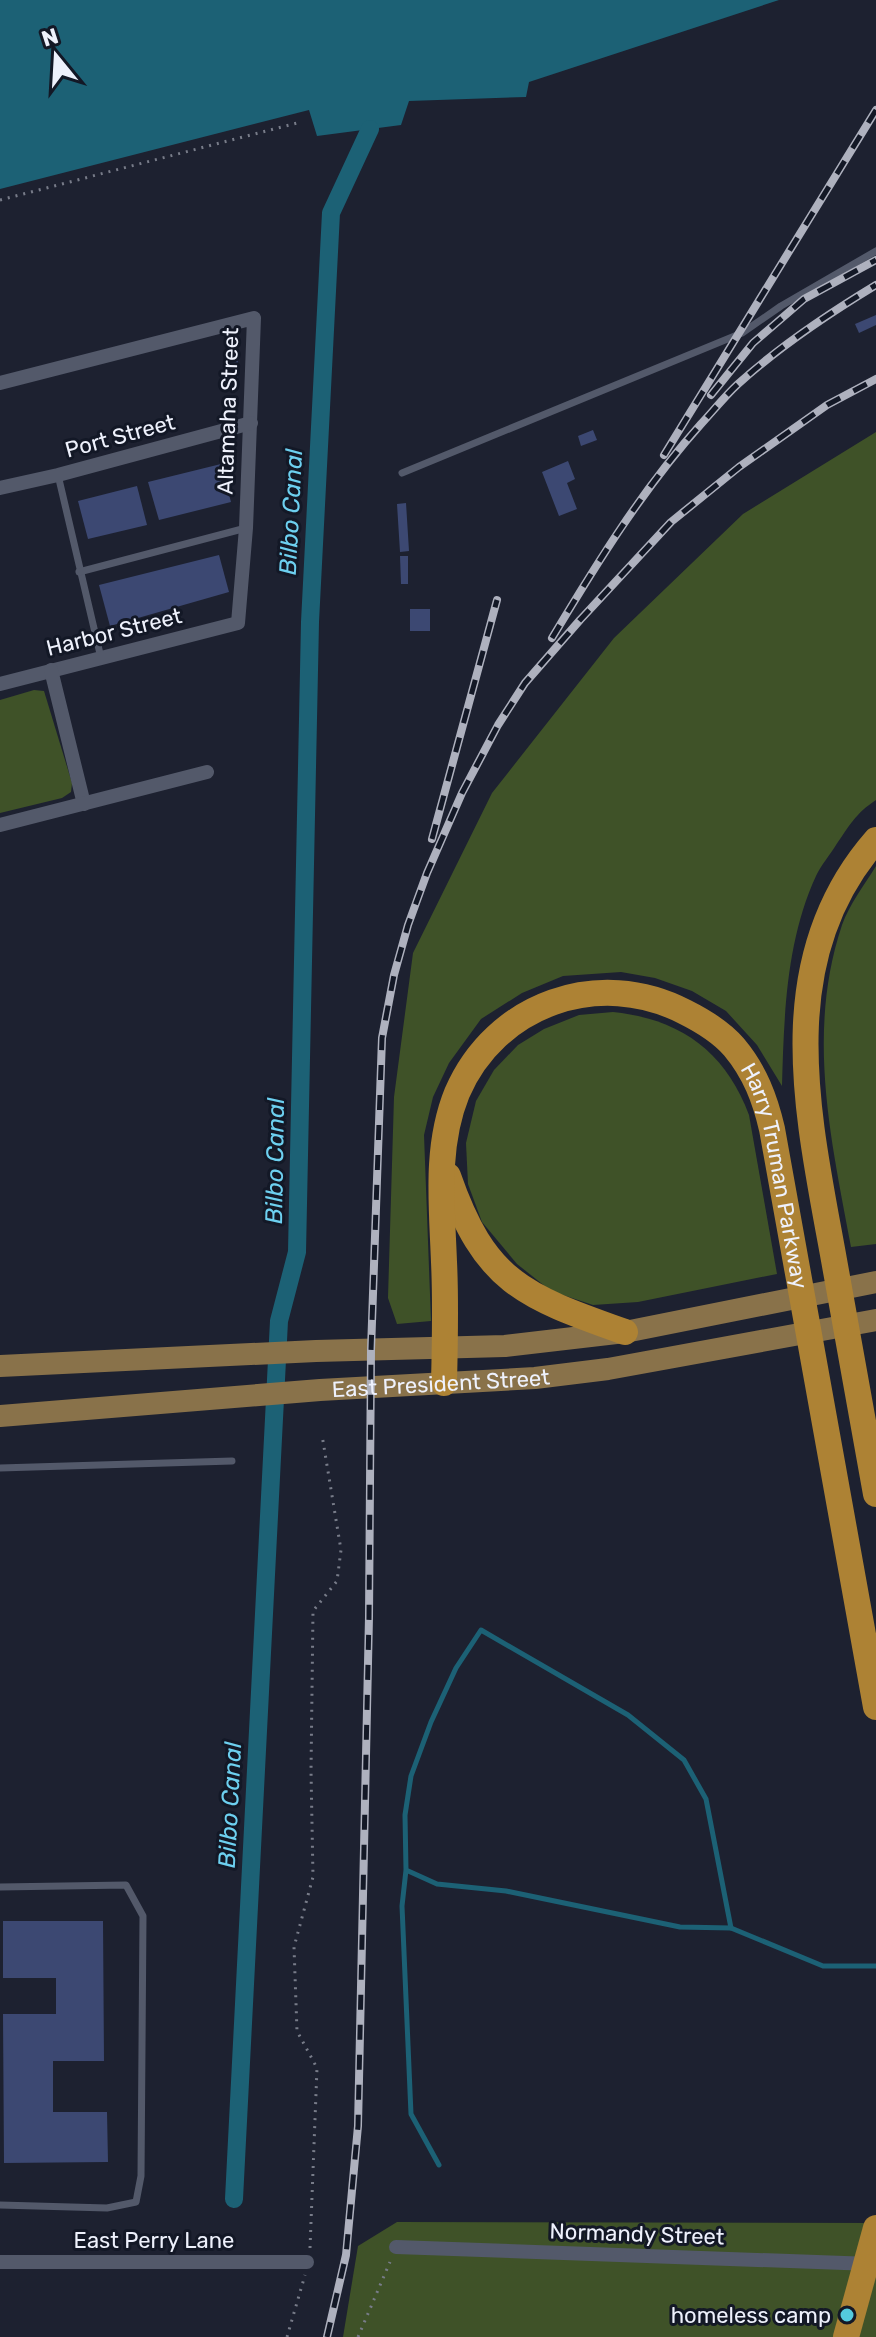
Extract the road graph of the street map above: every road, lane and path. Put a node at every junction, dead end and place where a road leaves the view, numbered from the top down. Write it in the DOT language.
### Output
graph roads {
  1 [pos="301,122"];
  2 [pos="0,200"];
  3 [pos="876,251"];
  4 [pos="0,383"];
  5 [pos="251,423"];
  6 [pos="402,473"];
  7 [pos="58,475"];
  8 [pos="0,488"];
  9 [pos="246,528"];
  10 [pos="79,572"];
  11 [pos="238,623"];
  12 [pos="101,658"];
  13 [pos="51,670"];
  14 [pos="0,682"];
  15 [pos="207,772"];
  16 [pos="84,804"];
  17 [pos="0,825"];
  18 [pos="876,840"];
  19 [pos="442,1161"];
  20 [pos="876,1282"];
  21 [pos="876,1320"];
  22 [pos="625,1332"];
  23 [pos="445,1348"];
  24 [pos="0,1366"];
  25 [pos="444,1383"];
  26 [pos="0,1416"];
  27 [pos="322,1435"];
  28 [pos="232,1461"];
  29 [pos="0,1468"];
  30 [pos="876,1494"];
  31 [pos="876,1707"];
  32 [pos="0,1887"];
  33 [pos="0,2205"];
  34 [pos="876,2228"];
  35 [pos="396,2247"];
  36 [pos="0,2262"];
  37 [pos="307,2262"];
  38 [pos="876,2264"];
  39 [pos="287,2337"];
  40 [pos="358,2337"];
  41 [pos="846,2337"];
  1 -- 2 [label="path"];
  3 -- 6 [label="lane"];
  4 -- 5 [label="street, Altamaha Street"];
  5 -- 7 [label="street, Port Street"];
  5 -- 9 [label="street, Altamaha Street"];
  7 -- 8 [label="street, Port Street"];
  7 -- 10 [label="lane"];
  9 -- 10 [label="lane"];
  9 -- 11 [label="street, Altamaha Street"];
  10 -- 12 [label="lane"];
  11 -- 12 [label="street, Harbor Street"];
  12 -- 13 [label="street, Harbor Street"];
  13 -- 14 [label="street, Harbor Street"];
  13 -- 16 [label="street"];
  15 -- 16 [label="street"];
  16 -- 17 [label="street"];
  18 -- 30 [label="highway, Harry Truman Parkway"];
  19 -- 22 [label="highway"];
  19 -- 23 [label="highway, Harry Truman Parkway"];
  19 -- 31 [label="highway, Harry Truman Parkway"];
  20 -- 22 [label="main road, East President Street"];
  21 -- 25 [label="main road, East President Street"];
  22 -- 23 [label="main road, East President Street"];
  23 -- 24 [label="main road, East President Street"];
  23 -- 25 [label="highway, Harry Truman Parkway"];
  25 -- 26 [label="main road, East President Street"];
  27 -- 37 [label="path"];
  28 -- 29 [label="lane"];
  32 -- 33 [label="lane"];
  34 -- 41 [label="highway"];
  35 -- 38 [label="street, Normandy Street"];
  35 -- 40 [label="path"];
  36 -- 37 [label="street, East Perry Lane"];
  37 -- 39 [label="path"];
}
